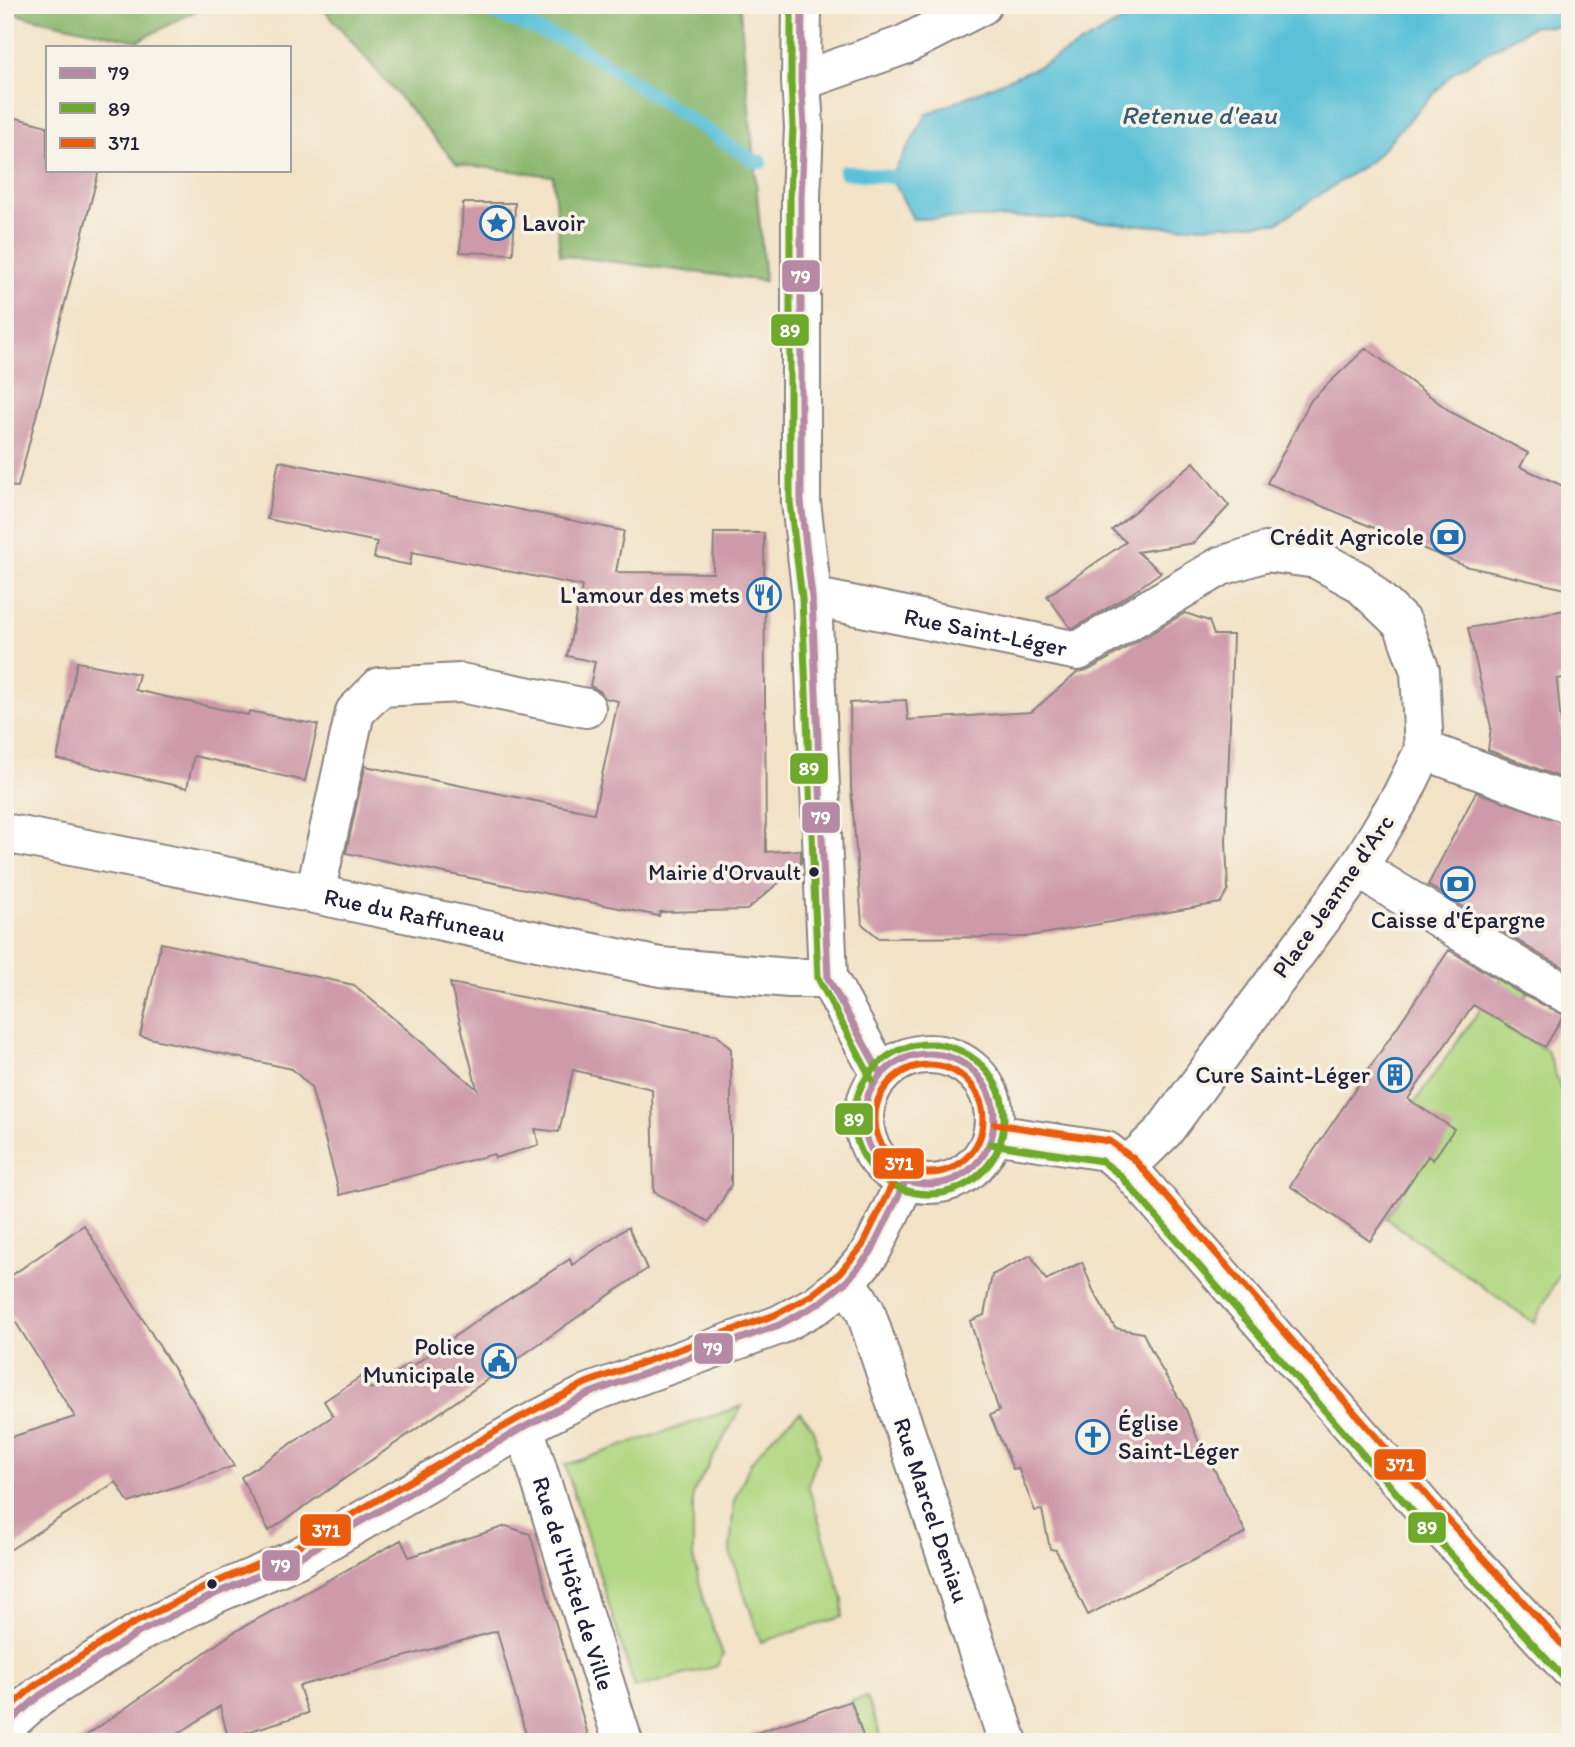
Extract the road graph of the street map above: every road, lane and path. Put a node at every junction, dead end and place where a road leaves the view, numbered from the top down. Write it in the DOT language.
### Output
graph roads {
  1 [pos="802,5"];
  2 [pos="982,5"];
  3 [pos="801,81"];
  4 [pos="1222,566"];
  5 [pos="812,597"];
  6 [pos="586,708"];
  7 [pos="1424,750"];
  8 [pos="1570,804"];
  9 [pos="5,833"];
  10 [pos="1358,867"];
  11 [pos="315,894"];
  12 [pos="828,978"];
  13 [pos="1570,995"];
  14 [pos="881,1075"];
  15 [pos="993,1134"];
  16 [pos="1127,1167"];
  17 [pos="906,1180"];
  18 [pos="847,1281"];
  19 [pos="524,1427"];
  20 [pos="1570,1669"];
  21 [pos="5,1726"];
  22 [pos="623,1742"];
  23 [pos="1008,1742"];
  1 -- 3 [label="street"];
  2 -- 3 [label="street"];
  3 -- 5 [label="street"];
  4 -- 5 [label="street, Rue Saint-Léger"];
  4 -- 7 [label="street, Place Jeanne d'Arc"];
  5 -- 12 [label="street"];
  6 -- 11 [label="street"];
  7 -- 8 [label="street"];
  7 -- 10 [label="street, Place Jeanne d'Arc"];
  9 -- 11 [label="street, Rue du Raffuneau"];
  10 -- 13 [label="street"];
  10 -- 16 [label="street, Place Jeanne d'Arc"];
  11 -- 12 [label="street, Rue du Raffuneau"];
  12 -- 14 [label="street"];
  14 -- 15 [label="street"];
  14 -- 17 [label="street"];
  15 -- 16 [label="street"];
  15 -- 17 [label="street"];
  16 -- 20 [label="street"];
  17 -- 18 [label="street"];
  18 -- 19 [label="street"];
  18 -- 23 [label="street, Rue Marcel Deniau"];
  19 -- 21 [label="street"];
  19 -- 22 [label="street, Rue de l'Hôtel de Ville"];
}
